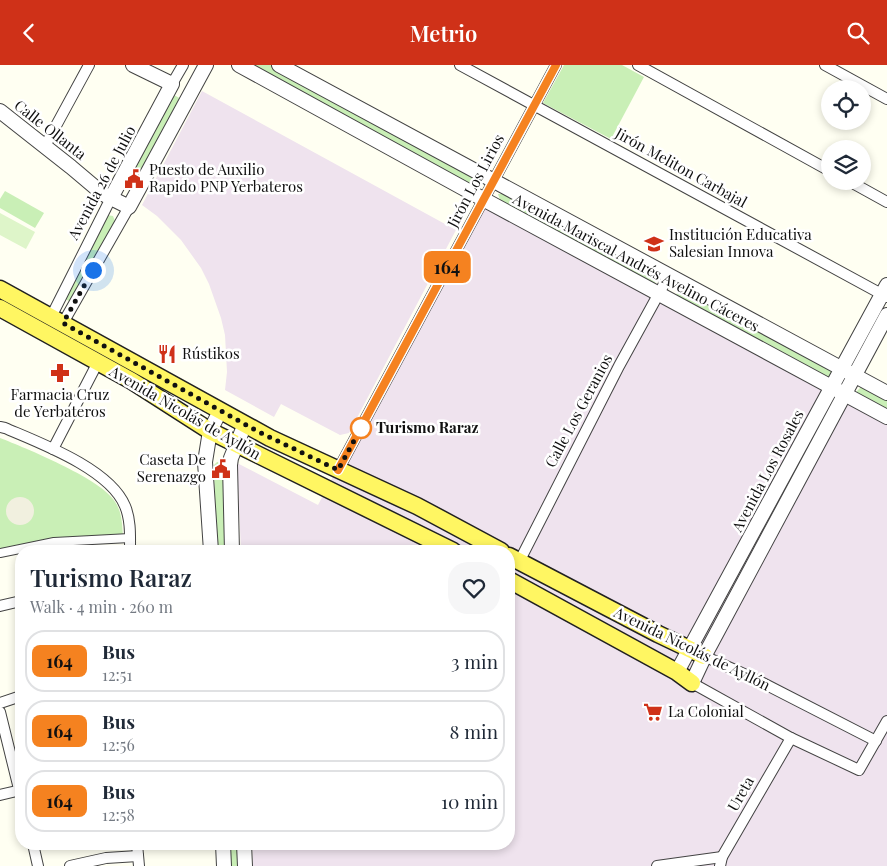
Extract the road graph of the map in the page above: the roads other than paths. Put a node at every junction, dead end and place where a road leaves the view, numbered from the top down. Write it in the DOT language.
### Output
graph roads {
  1 [pos="89,65"];
  2 [pos="133,65"];
  3 [pos="183,65"];
  4 [pos="206,65"];
  5 [pos="239,65"];
  6 [pos="279,65"];
  7 [pos="460,65"];
  8 [pos="556,65"];
  9 [pos="638,65"];
  10 [pos="825,65"];
  11 [pos="172,84"];
  12 [pos="887,99"];
  13 [pos="535,105"];
  14 [pos="0,111"];
  15 [pos="45,146"];
  16 [pos="821,166"];
  17 [pos="493,181"];
  18 [pos="865,190"];
  19 [pos="110,198"];
  20 [pos="483,199"];
  21 [pos="887,202"];
  22 [pos="129,207"];
  23 [pos="669,275"];
  24 [pos="0,289"];
  25 [pos="885,292"];
  26 [pos="658,293"];
  27 [pos="0,308"];
  28 [pos="887,315"];
  29 [pos="57,320"];
  30 [pos="98,362"];
  31 [pos="842,368"];
  32 [pos="855,375"];
  33 [pos="838,390"];
  34 [pos="887,393"];
  35 [pos="220,411"];
  36 [pos="887,417"];
  37 [pos="245,424"];
  38 [pos="0,427"];
  39 [pos="210,431"];
  40 [pos="236,445"];
  41 [pos="53,449"];
  42 [pos="338,470"];
  43 [pos="130,538"];
  44 [pos="39,545"];
  45 [pos="130,545"];
  46 [pos="211,545"];
  47 [pos="232,545"];
  48 [pos="441,545"];
  49 [pos="490,545"];
  50 [pos="15,550"];
  51 [pos="0,553"];
  52 [pos="515,556"];
  53 [pos="515,559"];
  54 [pos="515,583"];
  55 [pos="15,602"];
  56 [pos="0,606"];
  57 [pos="697,653"];
  58 [pos="677,671"];
  59 [pos="692,683"];
  60 [pos="15,698"];
  61 [pos="0,703"];
  62 [pos="0,712"];
  63 [pos="887,721"];
  64 [pos="791,738"];
  65 [pos="876,741"];
  66 [pos="15,769"];
  67 [pos="15,793"];
  68 [pos="0,795"];
  69 [pos="34,850"];
  70 [pos="223,850"];
  71 [pos="244,850"];
  72 [pos="138,861"];
  73 [pos="721,861"];
  74 [pos="38,866"];
  75 [pos="70,866"];
  76 [pos="224,866"];
  77 [pos="245,866"];
  78 [pos="657,866"];
  1 -- 15 [label="street"];
  2 -- 11 [label="street"];
  3 -- 11 [label="street, Avenida 26 de Julio"];
  4 -- 22 [label="street"];
  5 -- 20 [label="street, Avenida Mariscal Andrés Avelino Cáceres"];
  6 -- 17 [label="street, Avenida Mariscal Andrés Avelino Cáceres"];
  7 -- 13 [label="street, Jirón Meliton Carbajal"];
  8 -- 13 [label="street, Jirón Los Lirios"];
  9 -- 16 [label="street"];
  10 -- 12 [label="street"];
  11 -- 19 [label="street, Avenida 26 de Julio"];
  13 -- 17 [label="street, Jirón Los Lirios"];
  13 -- 25 [label="street, Jirón Meliton Carbajal"];
  14 -- 15 [label="street, Calle Ollanta"];
  15 -- 19 [label="street, Calle Ollanta"];
  17 -- 20 [label="street, Jirón Los Lirios"];
  17 -- 23 [label="street, Avenida Mariscal Andrés Avelino Cáceres"];
  18 -- 21 [label="street"];
  19 -- 22 [label="street, Calle Ollanta"];
  19 -- 29 [label="street, Avenida 26 de Julio"];
  20 -- 26 [label="street, Avenida Mariscal Andrés Avelino Cáceres"];
  20 -- 42 [label="street, Jirón Los Lirios"];
  22 -- 29 [label="street"];
  23 -- 26 [label="street, Calle Los Geranios"];
  23 -- 31 [label="street, Avenida Mariscal Andrés Avelino Cáceres"];
  24 -- 29 [label="main road, Avenida Nicolás de Ayllón"];
  25 -- 31 [label="street, Avenida Los Rosales"];
  26 -- 33 [label="street, Avenida Mariscal Andrés Avelino Cáceres"];
  26 -- 52 [label="street, Calle Los Geranios"];
  27 -- 30 [label="main road, Avenida Nicolás de Ayllón"];
  28 -- 32 [label="street, Avenida Los Rosales"];
  29 -- 35 [label="main road, Avenida Nicolás de Ayllón"];
  30 -- 39 [label="main road, Avenida Nicolás de Ayllón"];
  30 -- 41 [label="street"];
  31 -- 32 [label="street, Avenida Mariscal Andrés Avelino Cáceres"];
  31 -- 33 [label="street, Avenida Los Rosales"];
  32 -- 33 [label="street, Avenida Los Rosales"];
  32 -- 34 [label="street, Avenida Mariscal Andrés Avelino Cáceres"];
  33 -- 36 [label="street, Avenida Mariscal Andrés Avelino Cáceres"];
  33 -- 57 [label="street, Avenida Los Rosales"];
  35 -- 37 [label="main road, Avenida Nicolás de Ayllón"];
  35 -- 39 [label="street"];
  37 -- 40 [label="street"];
  37 -- 42 [label="main road, Avenida Nicolás de Ayllón"];
  38 -- 41 [label="street"];
  39 -- 40 [label="main road, Avenida Nicolás de Ayllón"];
  39 -- 46 [label="street"];
  40 -- 47 [label="street"];
  40 -- 48 [label="main road, Avenida Nicolás de Ayllón"];
  41 -- 43 [label="street"];
  42 -- 49 [label="main road, Avenida Nicolás de Ayllón"];
  43 -- 44 [label="street"];
  43 -- 45 [label="street"];
  50 -- 51 [label="street"];
  53 -- 57 [label="main road, Avenida Nicolás de Ayllón"];
  54 -- 58 [label="main road, Avenida Nicolás de Ayllón"];
  55 -- 56 [label="street"];
  57 -- 58 [label="street, Avenida Los Rosales"];
  57 -- 59 [label="street, Avenida Los Rosales"];
  57 -- 65 [label="street, Avenida Nicolás de Ayllón"];
  58 -- 59 [label="main road, Avenida Nicolás de Ayllón"];
  59 -- 64 [label="street, Avenida Nicolás de Ayllón"];
  60 -- 61 [label="street"];
  62 -- 66 [label="street"];
  63 -- 65 [label="street"];
  64 -- 65 [label="street, Avenida Nicolás de Ayllón"];
  64 -- 73 [label="street, Ureta"];
  67 -- 68 [label="street"];
  69 -- 74 [label="street"];
  70 -- 76 [label="street"];
  71 -- 77 [label="street"];
  72 -- 75 [label="street"];
  73 -- 78 [label="street"];
}
